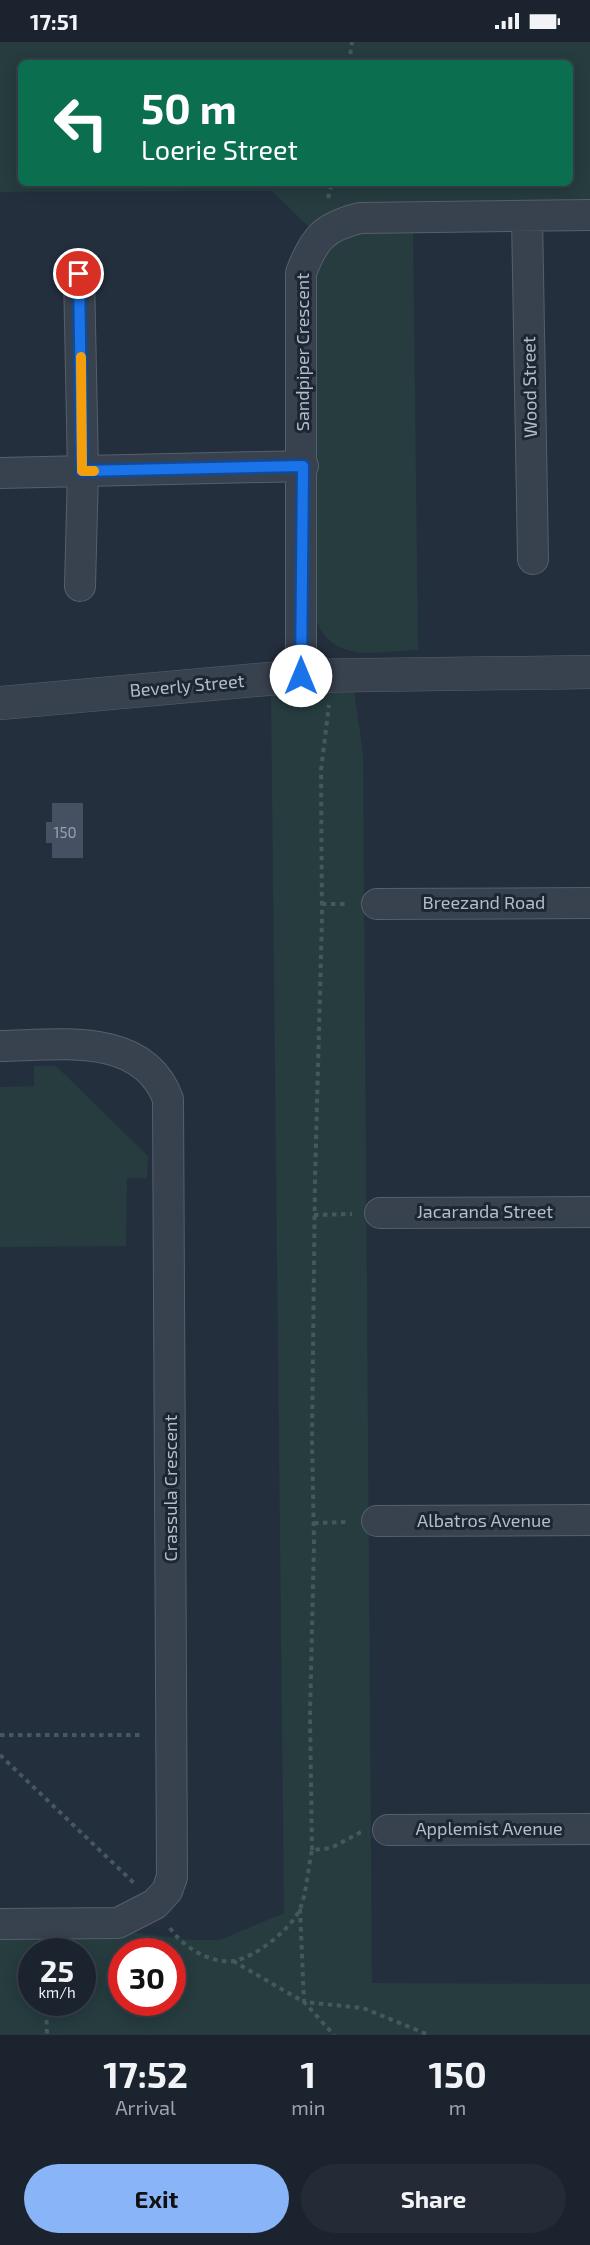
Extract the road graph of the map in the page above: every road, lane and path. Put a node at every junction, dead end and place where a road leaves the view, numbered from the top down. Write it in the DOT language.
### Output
graph roads {
  1 [pos="352,42"];
  2 [pos="349,60"];
  3 [pos="590,215"];
  4 [pos="527,216"];
  5 [pos="79,274"];
  6 [pos="303,466"];
  7 [pos="82,471"];
  8 [pos="0,473"];
  9 [pos="533,559"];
  10 [pos="80,586"];
  11 [pos="590,672"];
  12 [pos="316,676"];
  13 [pos="0,703"];
  14 [pos="590,903"];
  15 [pos="377,904"];
  16 [pos="0,1046"];
  17 [pos="590,1212"];
  18 [pos="380,1213"];
  19 [pos="314,1215"];
  20 [pos="590,1520"];
  21 [pos="377,1521"];
  22 [pos="0,1735"];
  23 [pos="173,1736"];
  24 [pos="0,1755"];
  25 [pos="590,1829"];
  26 [pos="388,1830"];
  27 [pos="312,1850"];
  28 [pos="155,1904"];
  29 [pos="300,1909"];
  30 [pos="0,1924"];
  31 [pos="233,1961"];
  32 [pos="304,2002"];
  33 [pos="46,2016"];
  34 [pos="47,2035"];
  35 [pos="334,2035"];
  36 [pos="429,2035"];
  1 -- 2 [label="path"];
  3 -- 4 [label="street, Sandpiper Crescent"];
  4 -- 6 [label="street, Sandpiper Crescent"];
  4 -- 9 [label="street, Wood Street"];
  5 -- 7 [label="street"];
  6 -- 7 [label="street"];
  6 -- 12 [label="street, Sandpiper Crescent"];
  7 -- 8 [label="street"];
  7 -- 10 [label="street"];
  11 -- 12 [label="street, Beverly Street"];
  12 -- 13 [label="street, Beverly Street"];
  12 -- 19 [label="path"];
  14 -- 15 [label="street, Breezand Road"];
  16 -- 23 [label="street, Crassula Crescent"];
  17 -- 18 [label="street, Jacaranda Street"];
  18 -- 19 [label="path"];
  19 -- 27 [label="path"];
  20 -- 21 [label="street, Albatros Avenue"];
  22 -- 23 [label="path"];
  23 -- 28 [label="street, Crassula Crescent"];
  24 -- 28 [label="path"];
  25 -- 26 [label="street, Applemist Avenue"];
  26 -- 27 [label="path"];
  27 -- 29 [label="path"];
  28 -- 30 [label="street, Crassula Crescent"];
  28 -- 31 [label="path"];
  29 -- 31 [label="path"];
  29 -- 32 [label="path"];
  31 -- 32 [label="path"];
  32 -- 35 [label="path"];
  32 -- 36 [label="path"];
  33 -- 34 [label="path"];
}
